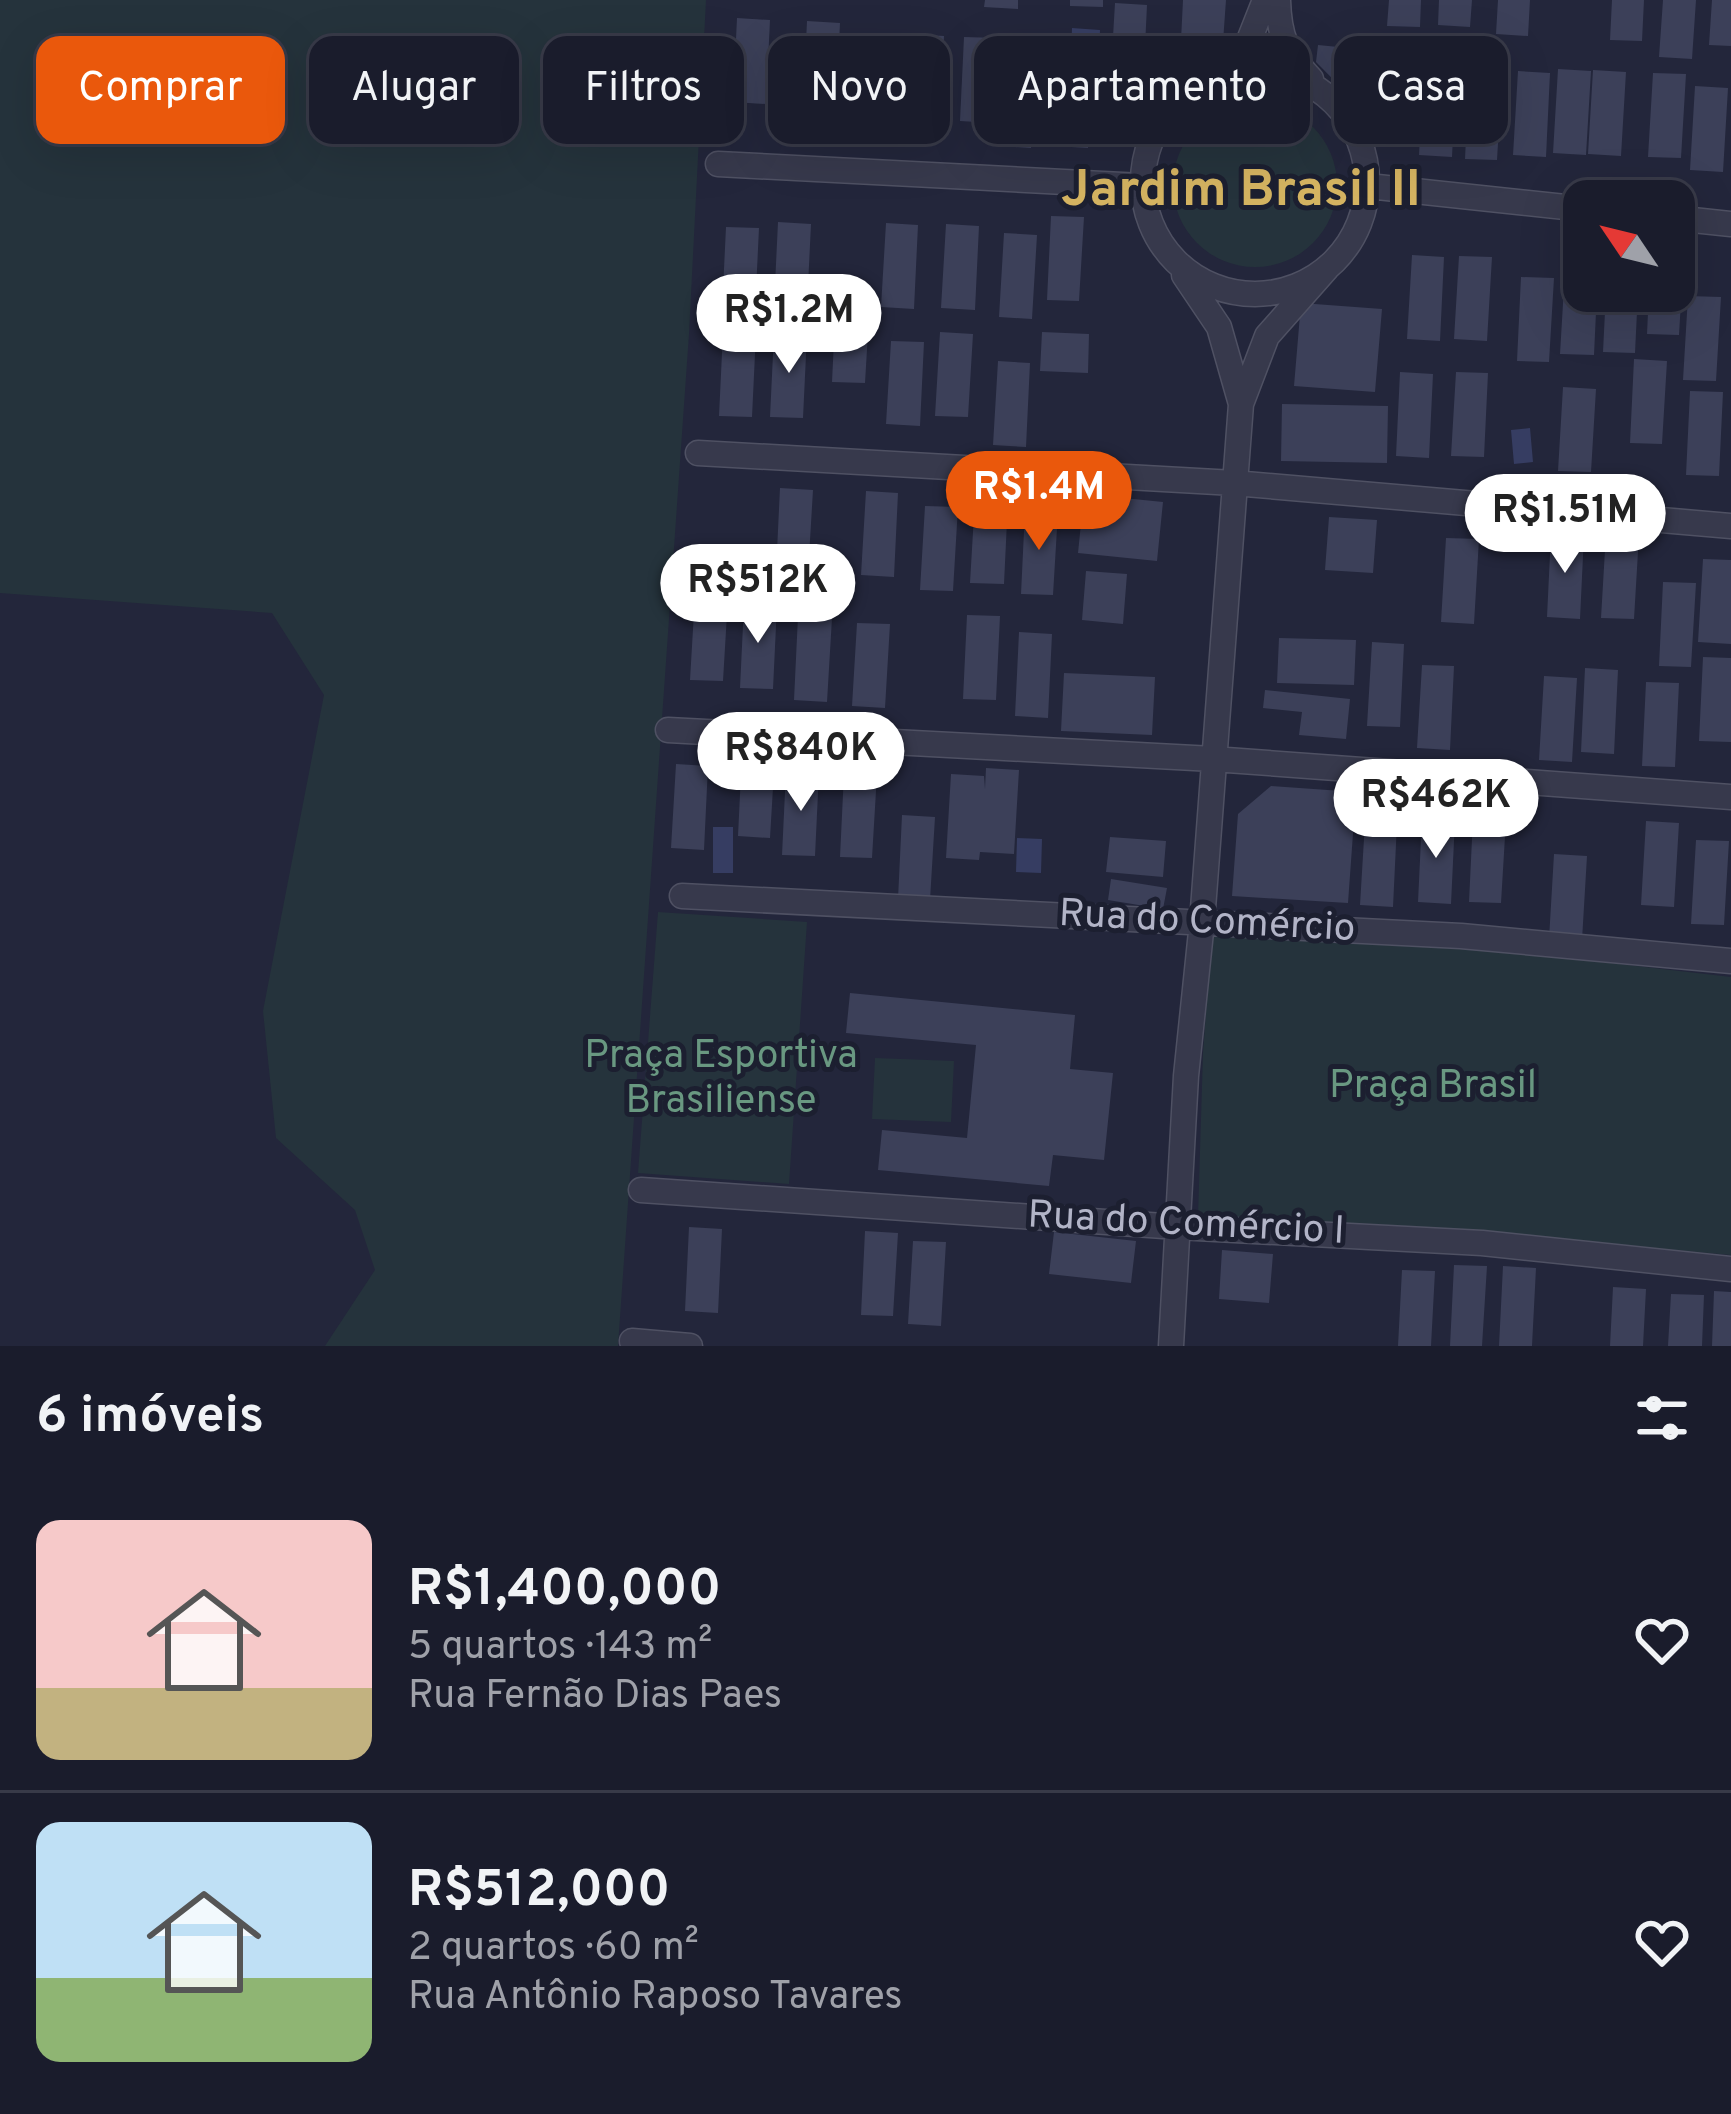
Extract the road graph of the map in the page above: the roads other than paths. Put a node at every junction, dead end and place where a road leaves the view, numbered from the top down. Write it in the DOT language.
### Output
graph roads {
  1 [pos="1265,0"];
  2 [pos="1277,0"];
  3 [pos="1251,36"];
  4 [pos="1310,84"];
  5 [pos="1321,90"];
  6 [pos="1150,144"];
  7 [pos="718,164"];
  8 [pos="1368,185"];
  9 [pos="1142,186"];
  10 [pos="1563,206"];
  11 [pos="1695,220"];
  12 [pos="1731,224"];
  13 [pos="1172,259"];
  14 [pos="1328,268"];
  15 [pos="1241,404"];
  16 [pos="698,453"];
  17 [pos="1234,483"];
  18 [pos="1731,526"];
  19 [pos="668,730"];
  20 [pos="1214,759"];
  21 [pos="1731,797"];
  22 [pos="682,896"];
  23 [pos="1202,922"];
  24 [pos="1731,961"];
  25 [pos="641,1190"];
  26 [pos="1178,1226"];
  27 [pos="1731,1269"];
  28 [pos="632,1341"];
  29 [pos="691,1346"];
  30 [pos="1171,1346"];
  1 -- 3 [label="street"];
  2 -- 5 [label="street"];
  4 -- 5 [label="street"];
  5 -- 8 [label="street"];
  6 -- 9 [label="street"];
  7 -- 9 [label="street"];
  8 -- 10 [label="street"];
  8 -- 14 [label="street"];
  9 -- 13 [label="street"];
  11 -- 12 [label="street"];
  13 -- 14 [label="street"];
  13 -- 15 [label="street"];
  14 -- 15 [label="street"];
  15 -- 17 [label="street"];
  16 -- 17 [label="street"];
  17 -- 18 [label="street"];
  17 -- 20 [label="street"];
  19 -- 20 [label="street"];
  20 -- 21 [label="street"];
  20 -- 23 [label="street"];
  22 -- 23 [label="street, Rua do Comércio"];
  23 -- 24 [label="street, Rua do Comércio"];
  23 -- 26 [label="street"];
  25 -- 26 [label="street, Rua do Comércio I"];
  26 -- 27 [label="street, Rua do Comércio I"];
  26 -- 30 [label="street"];
  28 -- 29 [label="street"];
}
